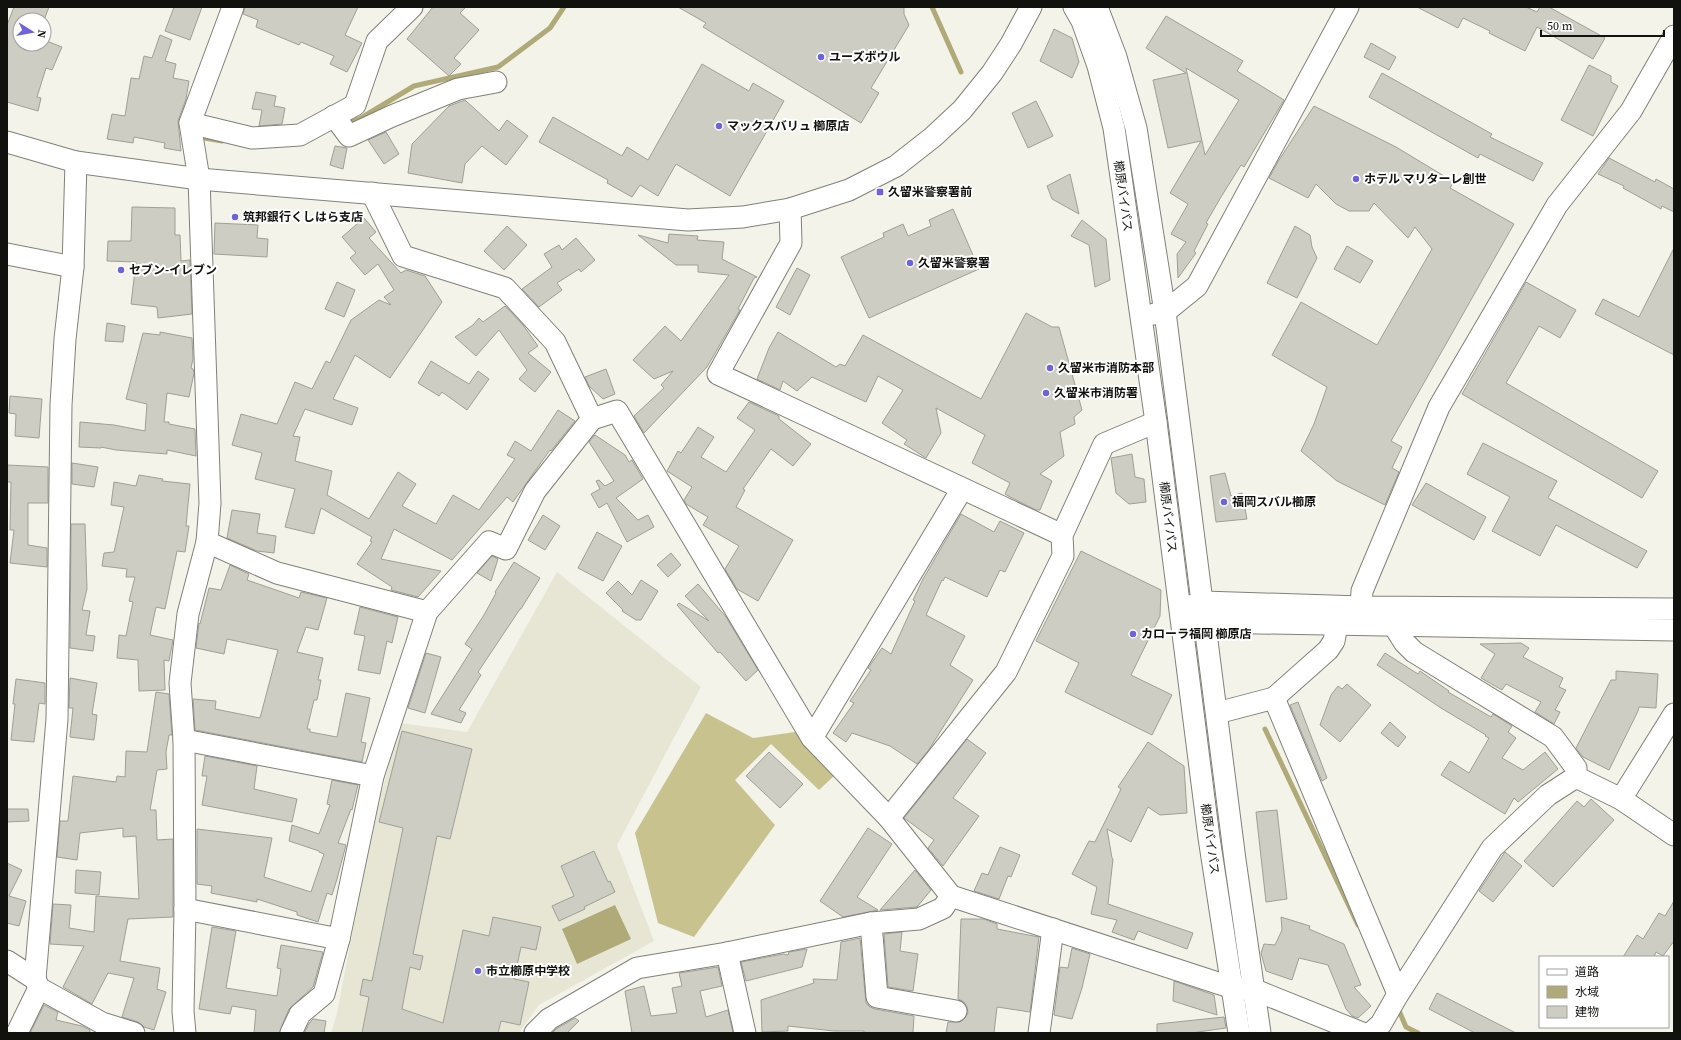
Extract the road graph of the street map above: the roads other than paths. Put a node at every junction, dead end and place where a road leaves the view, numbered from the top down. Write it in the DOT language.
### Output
graph roads {
  1 [pos="233,7"];
  2 [pos="412,7"];
  3 [pos="1031,7"];
  4 [pos="1074,7"];
  5 [pos="1097,7"];
  6 [pos="1348,7"];
  7 [pos="1674,36"];
  8 [pos="496,82"];
  9 [pos="334,116"];
  10 [pos="190,123"];
  11 [pos="7,142"];
  12 [pos="76,162"];
  13 [pos="199,179"];
  14 [pos="372,193"];
  15 [pos="790,209"];
  16 [pos="7,254"];
  17 [pos="73,267"];
  18 [pos="1165,312"];
  19 [pos="1141,317"];
  20 [pos="592,419"];
  21 [pos="1156,422"];
  22 [pos="962,489"];
  23 [pos="1062,535"];
  24 [pos="207,542"];
  25 [pos="1360,606"];
  26 [pos="1180,609"];
  27 [pos="1674,609"];
  28 [pos="427,612"];
  29 [pos="1204,612"];
  30 [pos="1338,625"];
  31 [pos="1394,626"];
  32 [pos="1674,630"];
  33 [pos="1274,698"];
  34 [pos="1217,713"];
  35 [pos="1674,714"];
  36 [pos="812,738"];
  37 [pos="184,740"];
  38 [pos="373,776"];
  39 [pos="1576,776"];
  40 [pos="1621,799"];
  41 [pos="889,818"];
  42 [pos="1674,835"];
  43 [pos="951,896"];
  44 [pos="185,909"];
  45 [pos="871,923"];
  46 [pos="1053,929"];
  47 [pos="339,939"];
  48 [pos="727,953"];
  49 [pos="7,961"];
  50 [pos="37,984"];
  51 [pos="1233,988"];
  52 [pos="1254,990"];
  53 [pos="1398,995"];
  54 [pos="956,1011"];
  55 [pos="1376,1029"];
  56 [pos="17,1033"];
  57 [pos="134,1033"];
  58 [pos="185,1033"];
  59 [pos="291,1033"];
  60 [pos="535,1033"];
  61 [pos="746,1033"];
  62 [pos="1039,1033"];
  63 [pos="1239,1033"];
  64 [pos="1260,1033"];
  65 [pos="1362,1033"];
  1 -- 10 [label="street"];
  2 -- 9 [label="street"];
  3 -- 15 [label="street"];
  4 -- 19 [label="street, 櫛原バイパス"];
  5 -- 18 [label="street, 櫛原バイパス"];
  6 -- 18 [label="street"];
  7 -- 25 [label="street"];
  8 -- 9 [label="street"];
  9 -- 10 [label="street"];
  10 -- 13 [label="street"];
  11 -- 12 [label="street"];
  12 -- 13 [label="street"];
  12 -- 17 [label="street"];
  13 -- 14 [label="street"];
  13 -- 24 [label="street"];
  14 -- 15 [label="street"];
  14 -- 20 [label="street"];
  15 -- 22 [label="street"];
  16 -- 17 [label="street"];
  17 -- 50 [label="street"];
  18 -- 19 [label="street"];
  18 -- 29 [label="street, 櫛原バイパス"];
  19 -- 21 [label="street, 櫛原バイパス"];
  20 -- 28 [label="street"];
  20 -- 36 [label="street"];
  21 -- 23 [label="street"];
  21 -- 26 [label="street, 櫛原バイパス"];
  22 -- 23 [label="street"];
  22 -- 36 [label="street"];
  23 -- 41 [label="street"];
  24 -- 28 [label="street"];
  24 -- 37 [label="street"];
  25 -- 27 [label="street"];
  25 -- 29 [label="street"];
  26 -- 29 [label="street"];
  26 -- 51 [label="street, 櫛原バイパス"];
  28 -- 38 [label="street"];
  29 -- 30 [label="street"];
  29 -- 34 [label="street, 櫛原バイパス"];
  30 -- 31 [label="street"];
  30 -- 33 [label="street"];
  31 -- 32 [label="street"];
  31 -- 39 [label="street"];
  33 -- 34 [label="street"];
  33 -- 53 [label="street"];
  34 -- 52 [label="street, 櫛原バイパス"];
  35 -- 40 [label="street"];
  36 -- 41 [label="street"];
  37 -- 38 [label="street"];
  37 -- 44 [label="street"];
  38 -- 47 [label="street"];
  39 -- 40 [label="street"];
  39 -- 53 [label="street"];
  40 -- 42 [label="street"];
  41 -- 43 [label="street"];
  43 -- 45 [label="street"];
  43 -- 46 [label="street"];
  44 -- 47 [label="street"];
  44 -- 58 [label="street"];
  45 -- 48 [label="street"];
  45 -- 54 [label="street"];
  46 -- 51 [label="street"];
  46 -- 62 [label="street"];
  47 -- 59 [label="street"];
  48 -- 60 [label="street"];
  48 -- 61 [label="street"];
  49 -- 50 [label="street"];
  50 -- 56 [label="street"];
  50 -- 57 [label="street"];
  51 -- 52 [label="street"];
  51 -- 63 [label="street, 櫛原バイパス"];
  52 -- 64 [label="street, 櫛原バイパス"];
  52 -- 65 [label="street"];
  53 -- 55 [label="street"];
}
